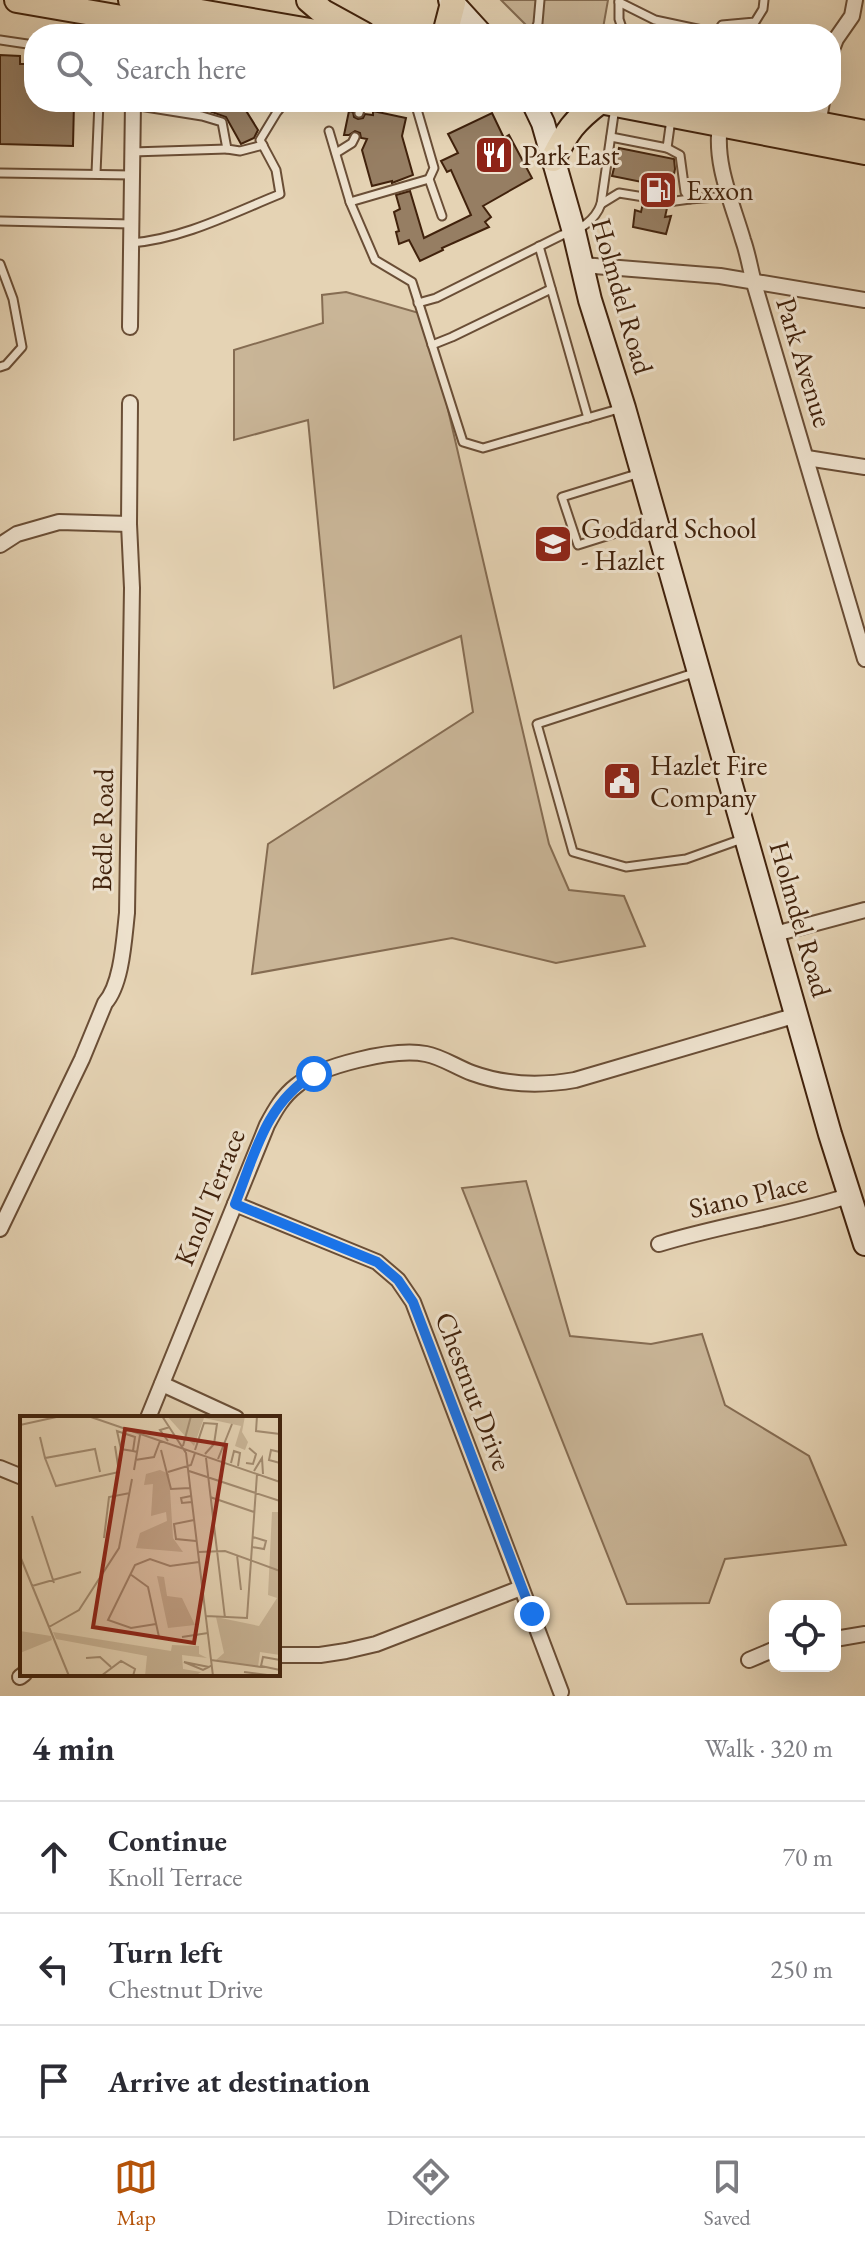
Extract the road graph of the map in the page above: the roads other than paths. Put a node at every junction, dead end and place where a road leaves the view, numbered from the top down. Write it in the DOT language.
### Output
graph roads {
  1 [pos="17,0"];
  2 [pos="309,0"];
  3 [pos="540,0"];
  4 [pos="764,0"];
  5 [pos="855,0"];
  6 [pos="619,1"];
  7 [pos="451,2"];
  8 [pos="134,11"];
  9 [pos="172,24"];
  10 [pos="243,24"];
  11 [pos="345,24"];
  12 [pos="449,24"];
  13 [pos="472,24"];
  14 [pos="537,24"];
  15 [pos="621,24"];
  16 [pos="674,24"];
  17 [pos="733,24"];
  18 [pos="841,32"];
  19 [pos="0,40"];
  20 [pos="24,44"];
  21 [pos="99,112"];
  22 [pos="133,112"];
  23 [pos="179,112"];
  24 [pos="277,112"];
  25 [pos="419,112"];
  26 [pos="538,112"];
  27 [pos="590,112"];
  28 [pos="608,112"];
  29 [pos="656,112"];
  30 [pos="820,114"];
  31 [pos="672,115"];
  32 [pos="720,124"];
  33 [pos="329,131"];
  34 [pos="865,133"];
  35 [pos="355,137"];
  36 [pos="611,137"];
  37 [pos="263,145"];
  38 [pos="667,148"];
  39 [pos="227,149"];
  40 [pos="132,152"];
  41 [pos="865,152"];
  42 [pos="336,153"];
  43 [pos="553,159"];
  44 [pos="0,173"];
  45 [pos="96,173"];
  46 [pos="132,175"];
  47 [pos="429,179"];
  48 [pos="729,196"];
  49 [pos="644,197"];
  50 [pos="690,199"];
  51 [pos="350,202"];
  52 [pos="668,202"];
  53 [pos="601,204"];
  54 [pos="442,216"];
  55 [pos="0,221"];
  56 [pos="131,224"];
  57 [pos="574,232"];
  58 [pos="131,243"];
  59 [pos="539,246"];
  60 [pos="0,264"];
  61 [pos="582,265"];
  62 [pos="754,283"];
  63 [pos="551,289"];
  64 [pos="865,300"];
  65 [pos="418,303"];
  66 [pos="130,327"];
  67 [pos="432,345"];
  68 [pos="0,367"];
  69 [pos="130,403"];
  70 [pos="624,408"];
  71 [pos="588,418"];
  72 [pos="807,458"];
  73 [pos="865,467"];
  74 [pos="642,472"];
  75 [pos="656,520"];
  76 [pos="129,524"];
  77 [pos="0,545"];
  78 [pos="865,659"];
  79 [pos="699,672"];
  80 [pos="747,837"];
  81 [pos="865,910"];
  82 [pos="775,934"];
  83 [pos="797,1015"];
  84 [pos="848,1196"];
  85 [pos="235,1204"];
  86 [pos="0,1229"];
  87 [pos="659,1244"];
  88 [pos="865,1244"];
  89 [pos="162,1384"];
  90 [pos="149,1416"];
  91 [pos="232,1416"];
  92 [pos="0,1468"];
  93 [pos="20,1476"];
  94 [pos="521,1588"];
  95 [pos="865,1634"];
  96 [pos="841,1638"];
  97 [pos="769,1652"];
  98 [pos="280,1655"];
  99 [pos="749,1660"];
  100 [pos="561,1692"];
  1 -- 8 [label="highway"];
  2 -- 11 [label="highway"];
  3 -- 14 [label="lane"];
  4 -- 17 [label="lane"];
  5 -- 18 [label="street"];
  6 -- 15 [label="lane"];
  6 -- 16 [label="lane"];
  7 -- 12 [label="highway"];
  7 -- 13 [label="main road"];
  8 -- 9 [label="highway"];
  8 -- 10 [label="highway"];
  19 -- 20 [label="lane"];
  21 -- 45 [label="lane"];
  22 -- 40 [label="street"];
  23 -- 39 [label="lane"];
  24 -- 37 [label="lane"];
  25 -- 47 [label="lane"];
  26 -- 43 [label="main road, Holmdel Road"];
  27 -- 43 [label="highway"];
  28 -- 36 [label="lane"];
  29 -- 31 [label="highway"];
  30 -- 34 [label="highway"];
  31 -- 32 [label="highway"];
  31 -- 38 [label="lane"];
  32 -- 41 [label="highway"];
  32 -- 48 [label="street, Park Avenue"];
  33 -- 42 [label="lane"];
  35 -- 42 [label="lane"];
  36 -- 38 [label="lane"];
  36 -- 53 [label="lane"];
  37 -- 39 [label="lane"];
  37 -- 58 [label="lane"];
  38 -- 50 [label="lane"];
  39 -- 40 [label="lane"];
  40 -- 46 [label="street"];
  42 -- 51 [label="lane"];
  43 -- 57 [label="main road, Holmdel Road"];
  44 -- 45 [label="lane"];
  45 -- 46 [label="lane"];
  46 -- 56 [label="street"];
  47 -- 51 [label="lane"];
  47 -- 54 [label="lane"];
  48 -- 50 [label="lane"];
  48 -- 62 [label="street, Park Avenue"];
  49 -- 53 [label="lane"];
  50 -- 52 [label="lane"];
  51 -- 65 [label="lane"];
  53 -- 57 [label="lane"];
  55 -- 56 [label="lane"];
  56 -- 58 [label="street"];
  57 -- 59 [label="lane"];
  57 -- 61 [label="main road, Holmdel Road"];
  58 -- 66 [label="street"];
  59 -- 63 [label="lane"];
  59 -- 65 [label="lane"];
  60 -- 68 [label="lane"];
  61 -- 62 [label="street"];
  61 -- 70 [label="main road, Holmdel Road"];
  62 -- 64 [label="street"];
  62 -- 72 [label="street, Park Avenue"];
  63 -- 67 [label="lane"];
  63 -- 71 [label="lane"];
  65 -- 67 [label="lane"];
  67 -- 71 [label="lane"];
  69 -- 76 [label="street, Bedle Road"];
  70 -- 71 [label="lane"];
  70 -- 74 [label="main road, Holmdel Road"];
  72 -- 73 [label="street"];
  72 -- 78 [label="street, Park Avenue"];
  74 -- 75 [label="main road, Holmdel Road"];
  74 -- 75 [label="lane"];
  75 -- 79 [label="main road, Holmdel Road"];
  76 -- 77 [label="street"];
  76 -- 86 [label="street, Bedle Road"];
  79 -- 80 [label="main road, Holmdel Road"];
  79 -- 80 [label="lane"];
  80 -- 82 [label="main road, Holmdel Road"];
  81 -- 82 [label="street"];
  82 -- 83 [label="main road, Holmdel Road"];
  83 -- 84 [label="main road, Holmdel Road"];
  83 -- 85 [label="street, Knoll Terrace"];
  84 -- 87 [label="street, Siano Place"];
  84 -- 88 [label="main road, Holmdel Road"];
  85 -- 89 [label="street, Knoll Terrace"];
  85 -- 94 [label="street, Chestnut Drive"];
  89 -- 90 [label="street, Knoll Terrace"];
  89 -- 91 [label="street"];
  92 -- 93 [label="street"];
  94 -- 98 [label="street"];
  94 -- 100 [label="street, Chestnut Drive"];
  95 -- 96 [label="street"];
  97 -- 99 [label="street"];
}
